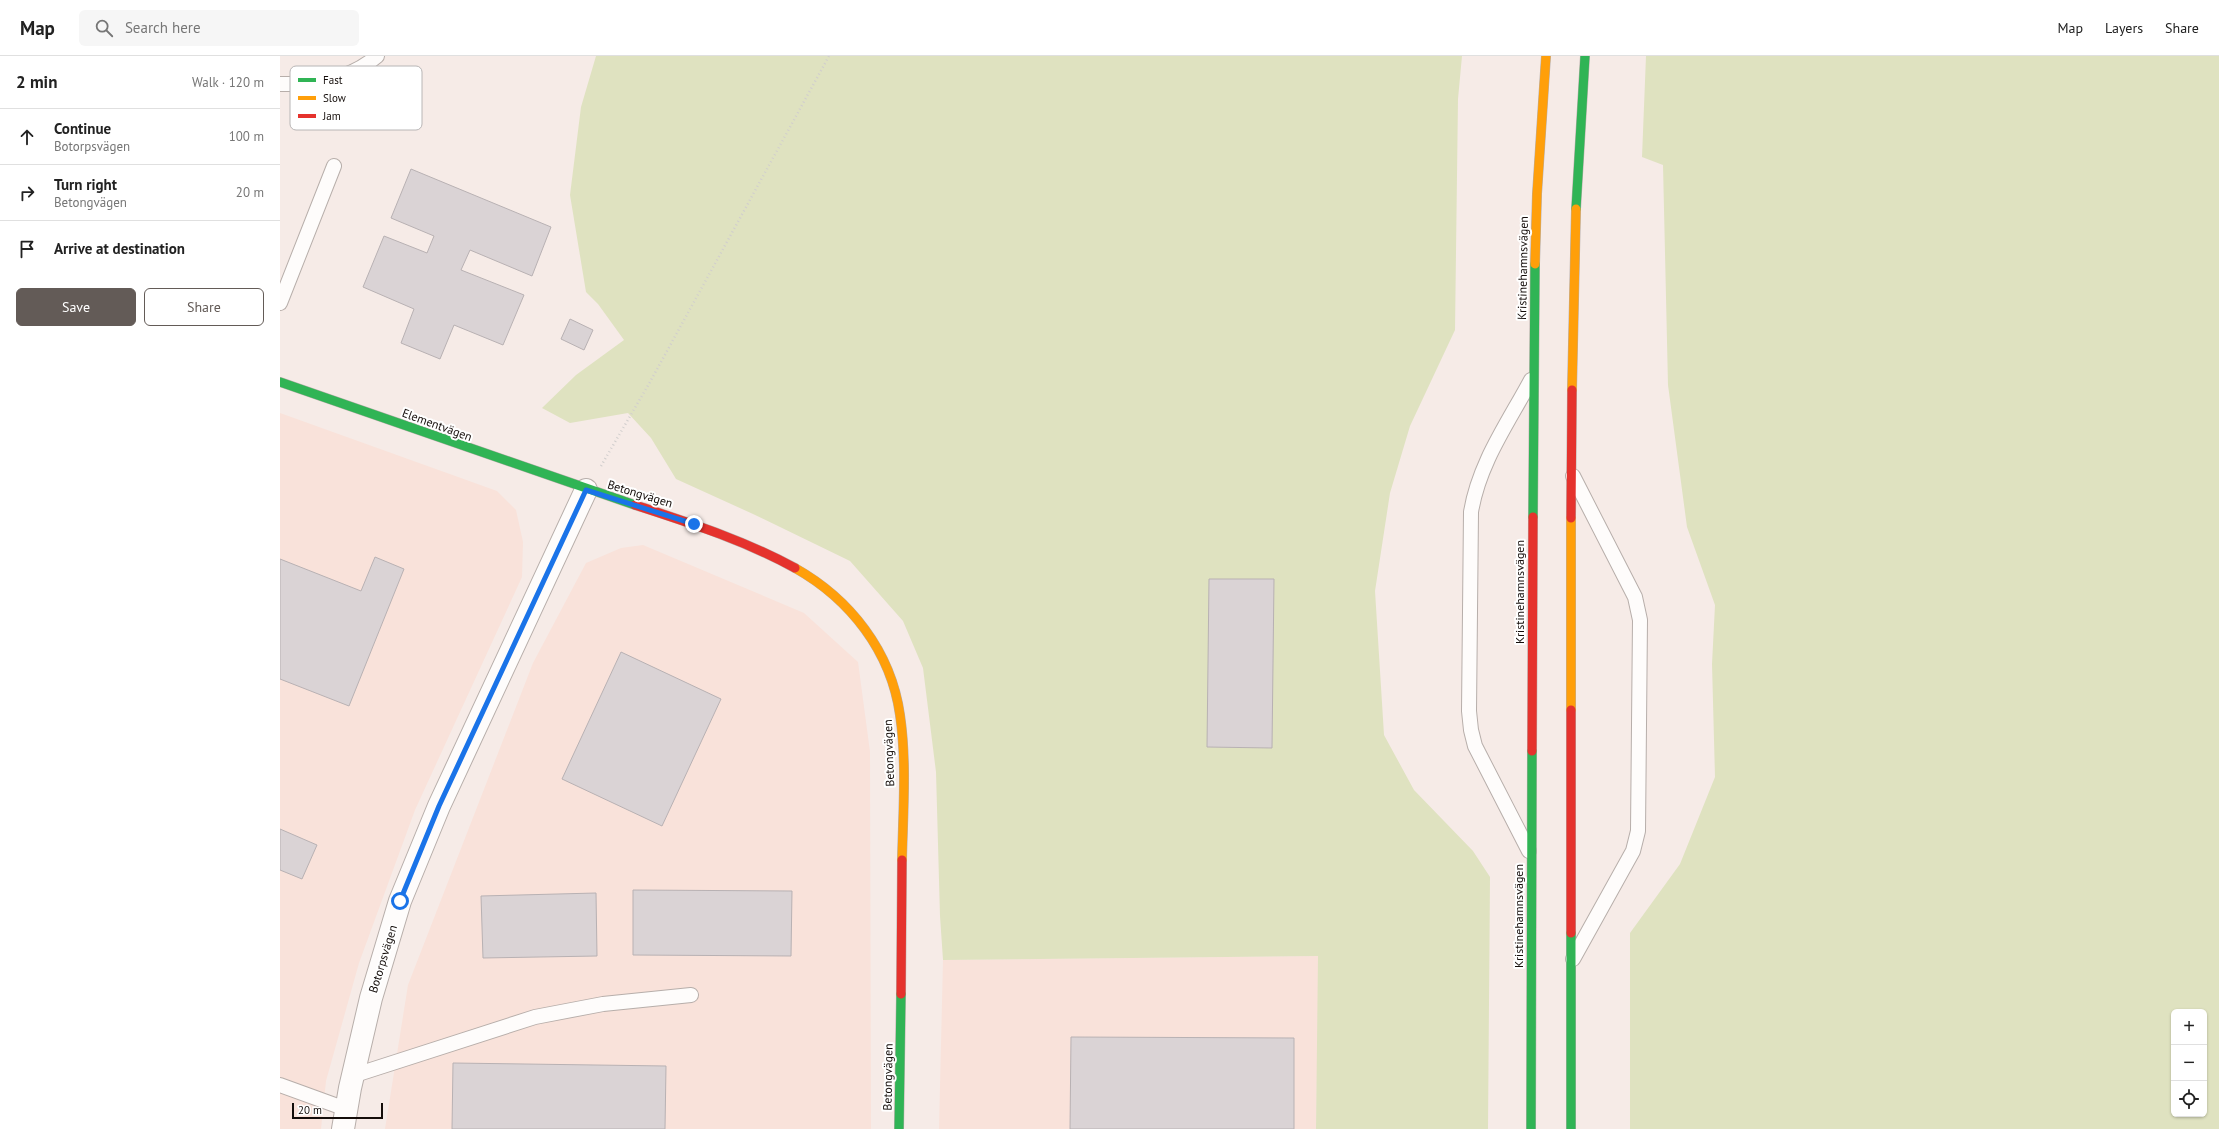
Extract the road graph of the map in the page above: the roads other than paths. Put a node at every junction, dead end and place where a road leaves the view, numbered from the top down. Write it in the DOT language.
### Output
graph roads {
  1 [pos="377,56"];
  2 [pos="1546,56"];
  3 [pos="1585,56"];
  4 [pos="362,66"];
  5 [pos="280,84"];
  6 [pos="290,84"];
  7 [pos="334,166"];
  8 [pos="280,303"];
  9 [pos="1533,378"];
  10 [pos="280,382"];
  11 [pos="1571,471"];
  12 [pos="586,490"];
  13 [pos="1530,854"];
  14 [pos="1571,963"];
  15 [pos="691,995"];
  16 [pos="352,1076"];
  17 [pos="280,1085"];
  18 [pos="344,1119"];
  19 [pos="899,1129"];
  20 [pos="1531,1129"];
  21 [pos="1571,1129"];
  1 -- 4 [label="lane"];
  2 -- 9 [label="main road, Kristinehamnsvägen"];
  3 -- 11 [label="main road"];
  5 -- 6 [label="lane"];
  7 -- 8 [label="lane"];
  9 -- 13 [label="main road, Kristinehamnsvägen"];
  9 -- 13 [label="lane"];
  10 -- 12 [label="main road, Elementvägen"];
  11 -- 14 [label="main road"];
  11 -- 14 [label="lane"];
  12 -- 16 [label="street, Botorpsvägen"];
  12 -- 19 [label="main road, Betongvägen"];
  13 -- 20 [label="main road, Kristinehamnsvägen"];
  14 -- 21 [label="main road"];
  15 -- 16 [label="lane"];
  16 -- 18 [label="street, Botorpsvägen"];
  17 -- 18 [label="lane"];
}
